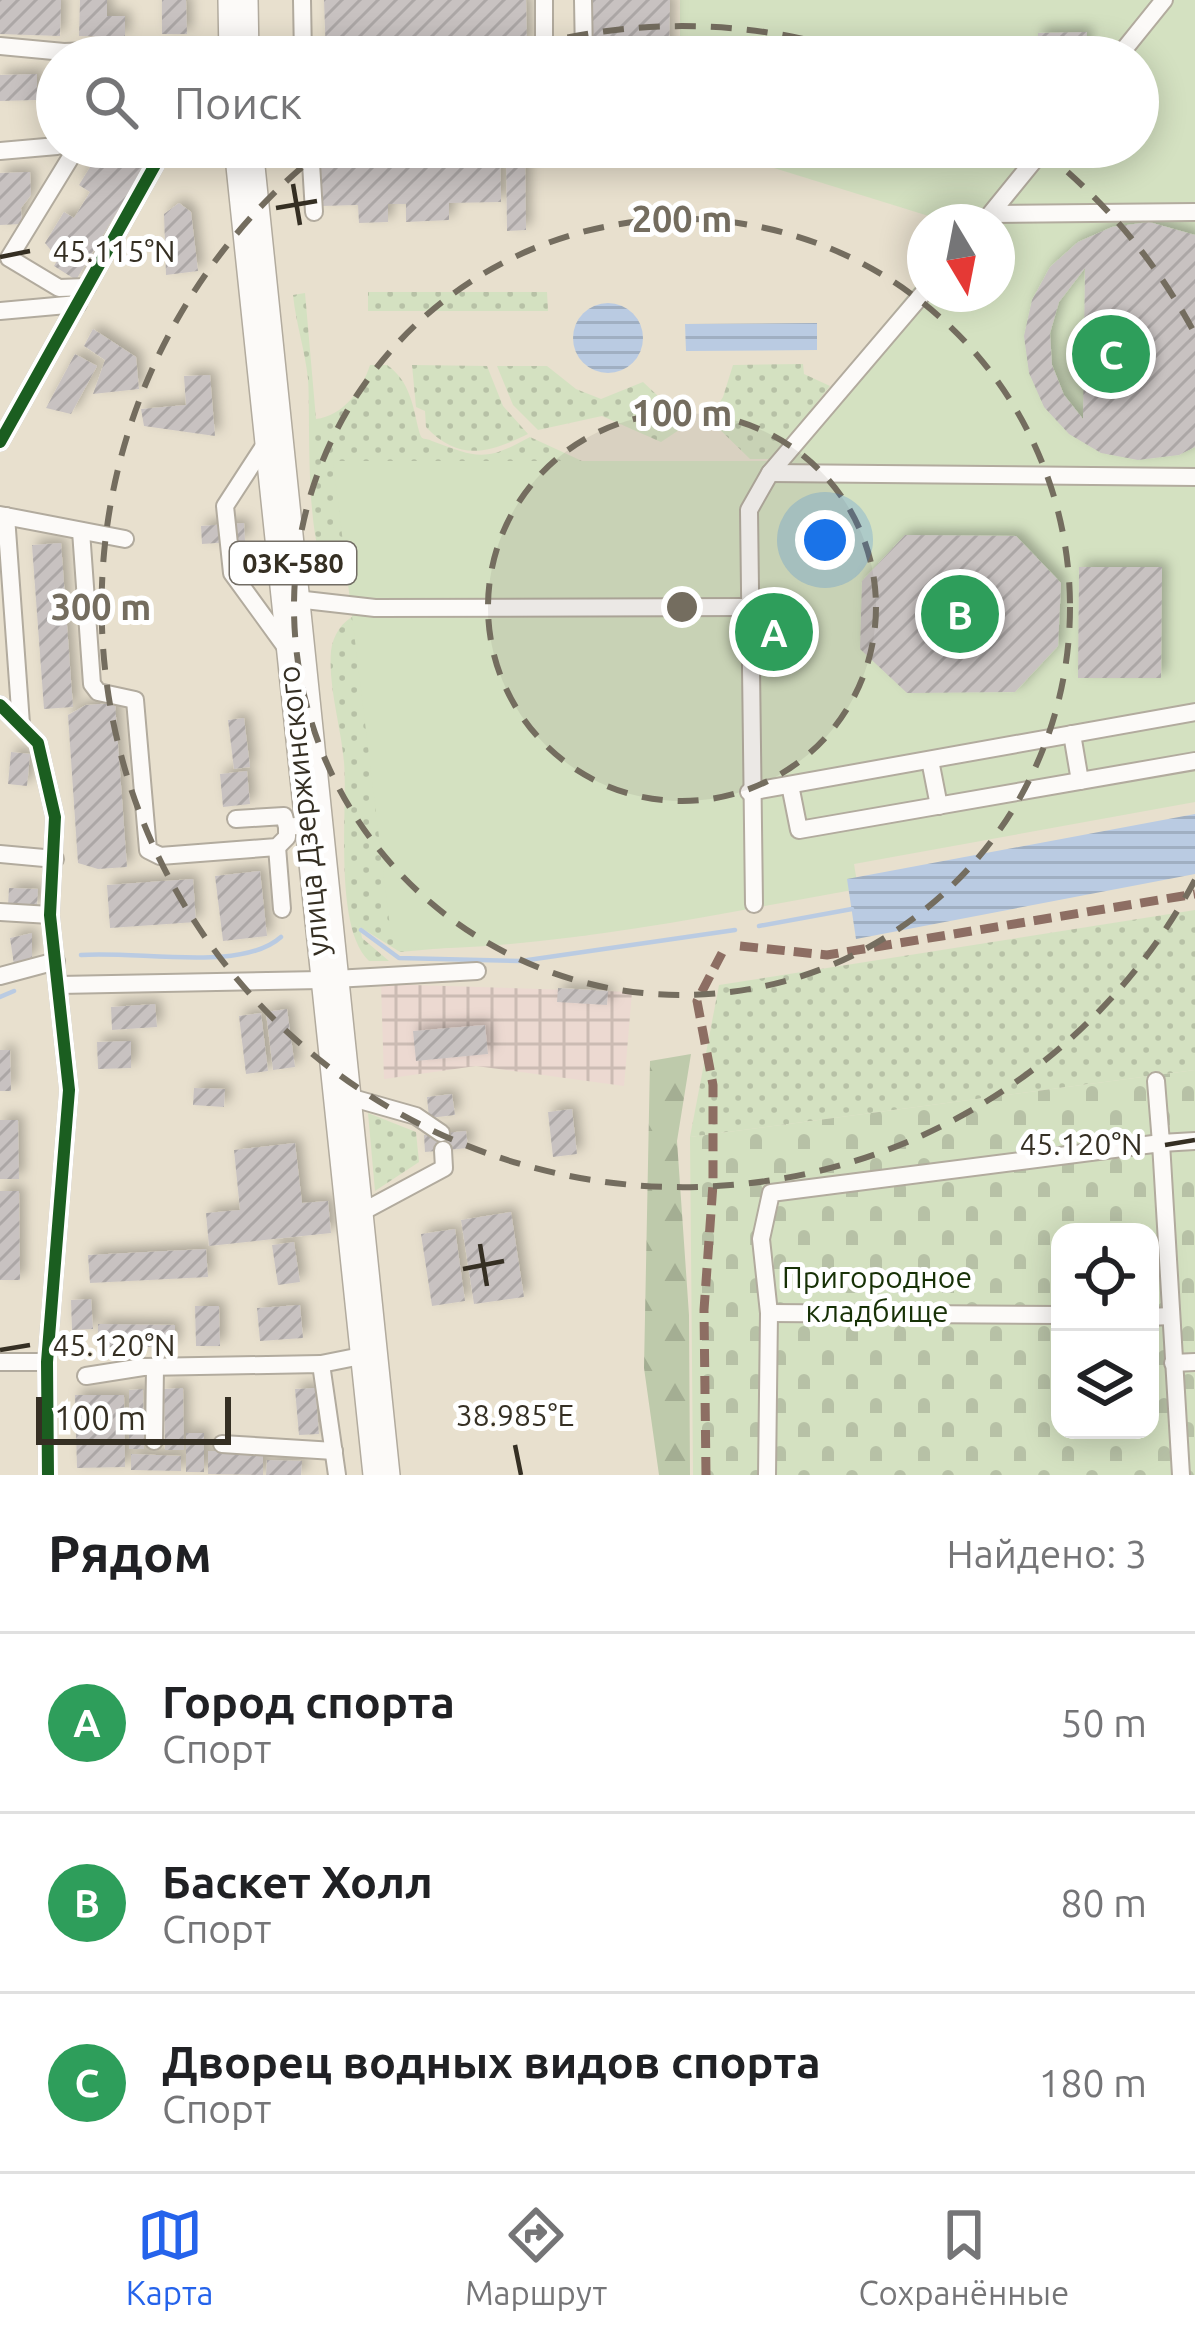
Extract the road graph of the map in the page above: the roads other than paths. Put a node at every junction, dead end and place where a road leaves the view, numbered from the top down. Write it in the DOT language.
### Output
graph roads {
  1 [pos="229,0"];
  2 [pos="247,0"];
  3 [pos="302,0"];
  4 [pos="544,0"];
  5 [pos="584,0"];
  6 [pos="1165,0"];
  7 [pos="235,36"];
  8 [pos="240,36"];
  9 [pos="303,36"];
  10 [pos="544,36"];
  11 [pos="584,36"];
  12 [pos="1135,36"];
  13 [pos="0,46"];
  14 [pos="36,49"];
  15 [pos="36,148"];
  16 [pos="0,152"];
  17 [pos="63,168"];
  18 [pos="153,168"];
  19 [pos="237,168"];
  20 [pos="254,168"];
  21 [pos="311,168"];
  22 [pos="1028,168"];
  23 [pos="998,204"];
  24 [pos="314,212"];
  25 [pos="1195,212"];
  26 [pos="1015,217"];
  27 [pos="5,258"];
  28 [pos="87,287"];
  29 [pos="78,304"];
  30 [pos="0,311"];
  31 [pos="907,312"];
  32 [pos="0,442"];
  33 [pos="264,446"];
  34 [pos="770,473"];
  35 [pos="1195,477"];
  36 [pos="3,515"];
  37 [pos="81,531"];
  38 [pos="125,539"];
  39 [pos="288,598"];
  40 [pos="748,607"];
  41 [pos="285,646"];
  42 [pos="0,705"];
  43 [pos="1195,712"];
  44 [pos="21,724"];
  45 [pos="1072,734"];
  46 [pos="930,760"];
  47 [pos="1195,761"];
  48 [pos="1080,781"];
  49 [pos="790,785"];
  50 [pos="749,792"];
  51 [pos="939,806"];
  52 [pos="236,819"];
  53 [pos="296,826"];
  54 [pos="277,847"];
  55 [pos="0,854"];
  56 [pos="55,860"];
  57 [pos="754,904"];
  58 [pos="282,909"];
  59 [pos="0,912"];
  60 [pos="50,915"];
  61 [pos="56,961"];
  62 [pos="477,971"];
  63 [pos="0,976"];
  64 [pos="328,980"];
  65 [pos="59,985"];
  66 [pos="1156,1082"];
  67 [pos="349,1097"];
  68 [pos="1195,1141"];
  69 [pos="1161,1143"];
  70 [pos="362,1212"];
  71 [pos="769,1313"];
  72 [pos="1051,1315"];
  73 [pos="1170,1316"];
  74 [pos="1159,1317"];
  75 [pos="361,1356"];
  76 [pos="0,1362"];
  77 [pos="47,1362"];
  78 [pos="1195,1362"];
  79 [pos="1173,1363"];
  80 [pos="321,1364"];
  81 [pos="155,1366"];
  82 [pos="86,1376"];
  83 [pos="154,1442"];
  84 [pos="222,1444"];
  85 [pos="334,1450"];
  86 [pos="49,1475"];
  87 [pos="337,1475"];
  88 [pos="374,1475"];
  89 [pos="389,1475"];
  90 [pos="767,1475"];
  91 [pos="1181,1475"];
  1 -- 7 [label="main road"];
  2 -- 8 [label="main road"];
  3 -- 9 [label="street"];
  4 -- 10 [label="street"];
  5 -- 11 [label="street"];
  6 -- 12 [label="street"];
  13 -- 14 [label="street"];
  15 -- 16 [label="street"];
  17 -- 27 [label="street"];
  18 -- 28 [label="street"];
  19 -- 33 [label="main road, улица Дзержинского / 03К-580"];
  20 -- 39 [label="main road, улица Дзержинского / 03К-580"];
  21 -- 24 [label="street"];
  22 -- 23 [label="street"];
  25 -- 26 [label="street"];
  27 -- 28 [label="street"];
  28 -- 29 [label="street"];
  29 -- 30 [label="street"];
  29 -- 32 [label="street"];
  31 -- 34 [label="street"];
  33 -- 39 [label="main road, улица Дзержинского / 03К-580"];
  33 -- 41 [label="street"];
  34 -- 35 [label="street"];
  34 -- 40 [label="street"];
  36 -- 37 [label="street"];
  36 -- 44 [label="street"];
  37 -- 38 [label="street"];
  37 -- 54 [label="street"];
  39 -- 40 [label="street"];
  39 -- 41 [label="main road, улица Дзержинского / 03К-580"];
  39 -- 64 [label="main road, улица Дзержинского / 03К-580"];
  40 -- 50 [label="street"];
  41 -- 53 [label="main road, улица Дзержинского / 03К-580"];
  42 -- 44 [label="street"];
  43 -- 45 [label="street"];
  44 -- 56 [label="street"];
  45 -- 46 [label="street"];
  45 -- 48 [label="street"];
  46 -- 49 [label="street"];
  46 -- 51 [label="street"];
  47 -- 48 [label="street"];
  48 -- 51 [label="street"];
  49 -- 50 [label="street"];
  49 -- 51 [label="street"];
  50 -- 57 [label="street"];
  52 -- 53 [label="street"];
  53 -- 54 [label="street"];
  53 -- 64 [label="main road, улица Дзержинского / 03К-580"];
  54 -- 58 [label="street"];
  55 -- 56 [label="street"];
  56 -- 60 [label="street"];
  59 -- 60 [label="street"];
  60 -- 61 [label="street"];
  61 -- 63 [label="street"];
  61 -- 65 [label="street"];
  62 -- 64 [label="street"];
  64 -- 65 [label="street"];
  64 -- 67 [label="main road, улица Дзержинского / 03К-580"];
  64 -- 75 [label="main road, улица Дзержинского / 03К-580"];
  65 -- 77 [label="street"];
  66 -- 69 [label="street"];
  67 -- 70 [label="main road, улица Дзержинского / 03К-580"];
  67 -- 70 [label="street"];
  68 -- 69 [label="street"];
  69 -- 71 [label="street"];
  69 -- 73 [label="street"];
  70 -- 89 [label="main road, улица Дзержинского / 03К-580"];
  71 -- 72 [label="street"];
  71 -- 90 [label="street"];
  73 -- 74 [label="street"];
  73 -- 79 [label="street"];
  75 -- 80 [label="street"];
  75 -- 88 [label="main road, улица Дзержинского / 03К-580"];
  76 -- 77 [label="street"];
  77 -- 86 [label="street"];
  78 -- 79 [label="street"];
  79 -- 91 [label="street"];
  80 -- 81 [label="street"];
  80 -- 85 [label="street"];
  81 -- 82 [label="street"];
  81 -- 83 [label="street"];
  84 -- 85 [label="street"];
  85 -- 87 [label="street"];
}
